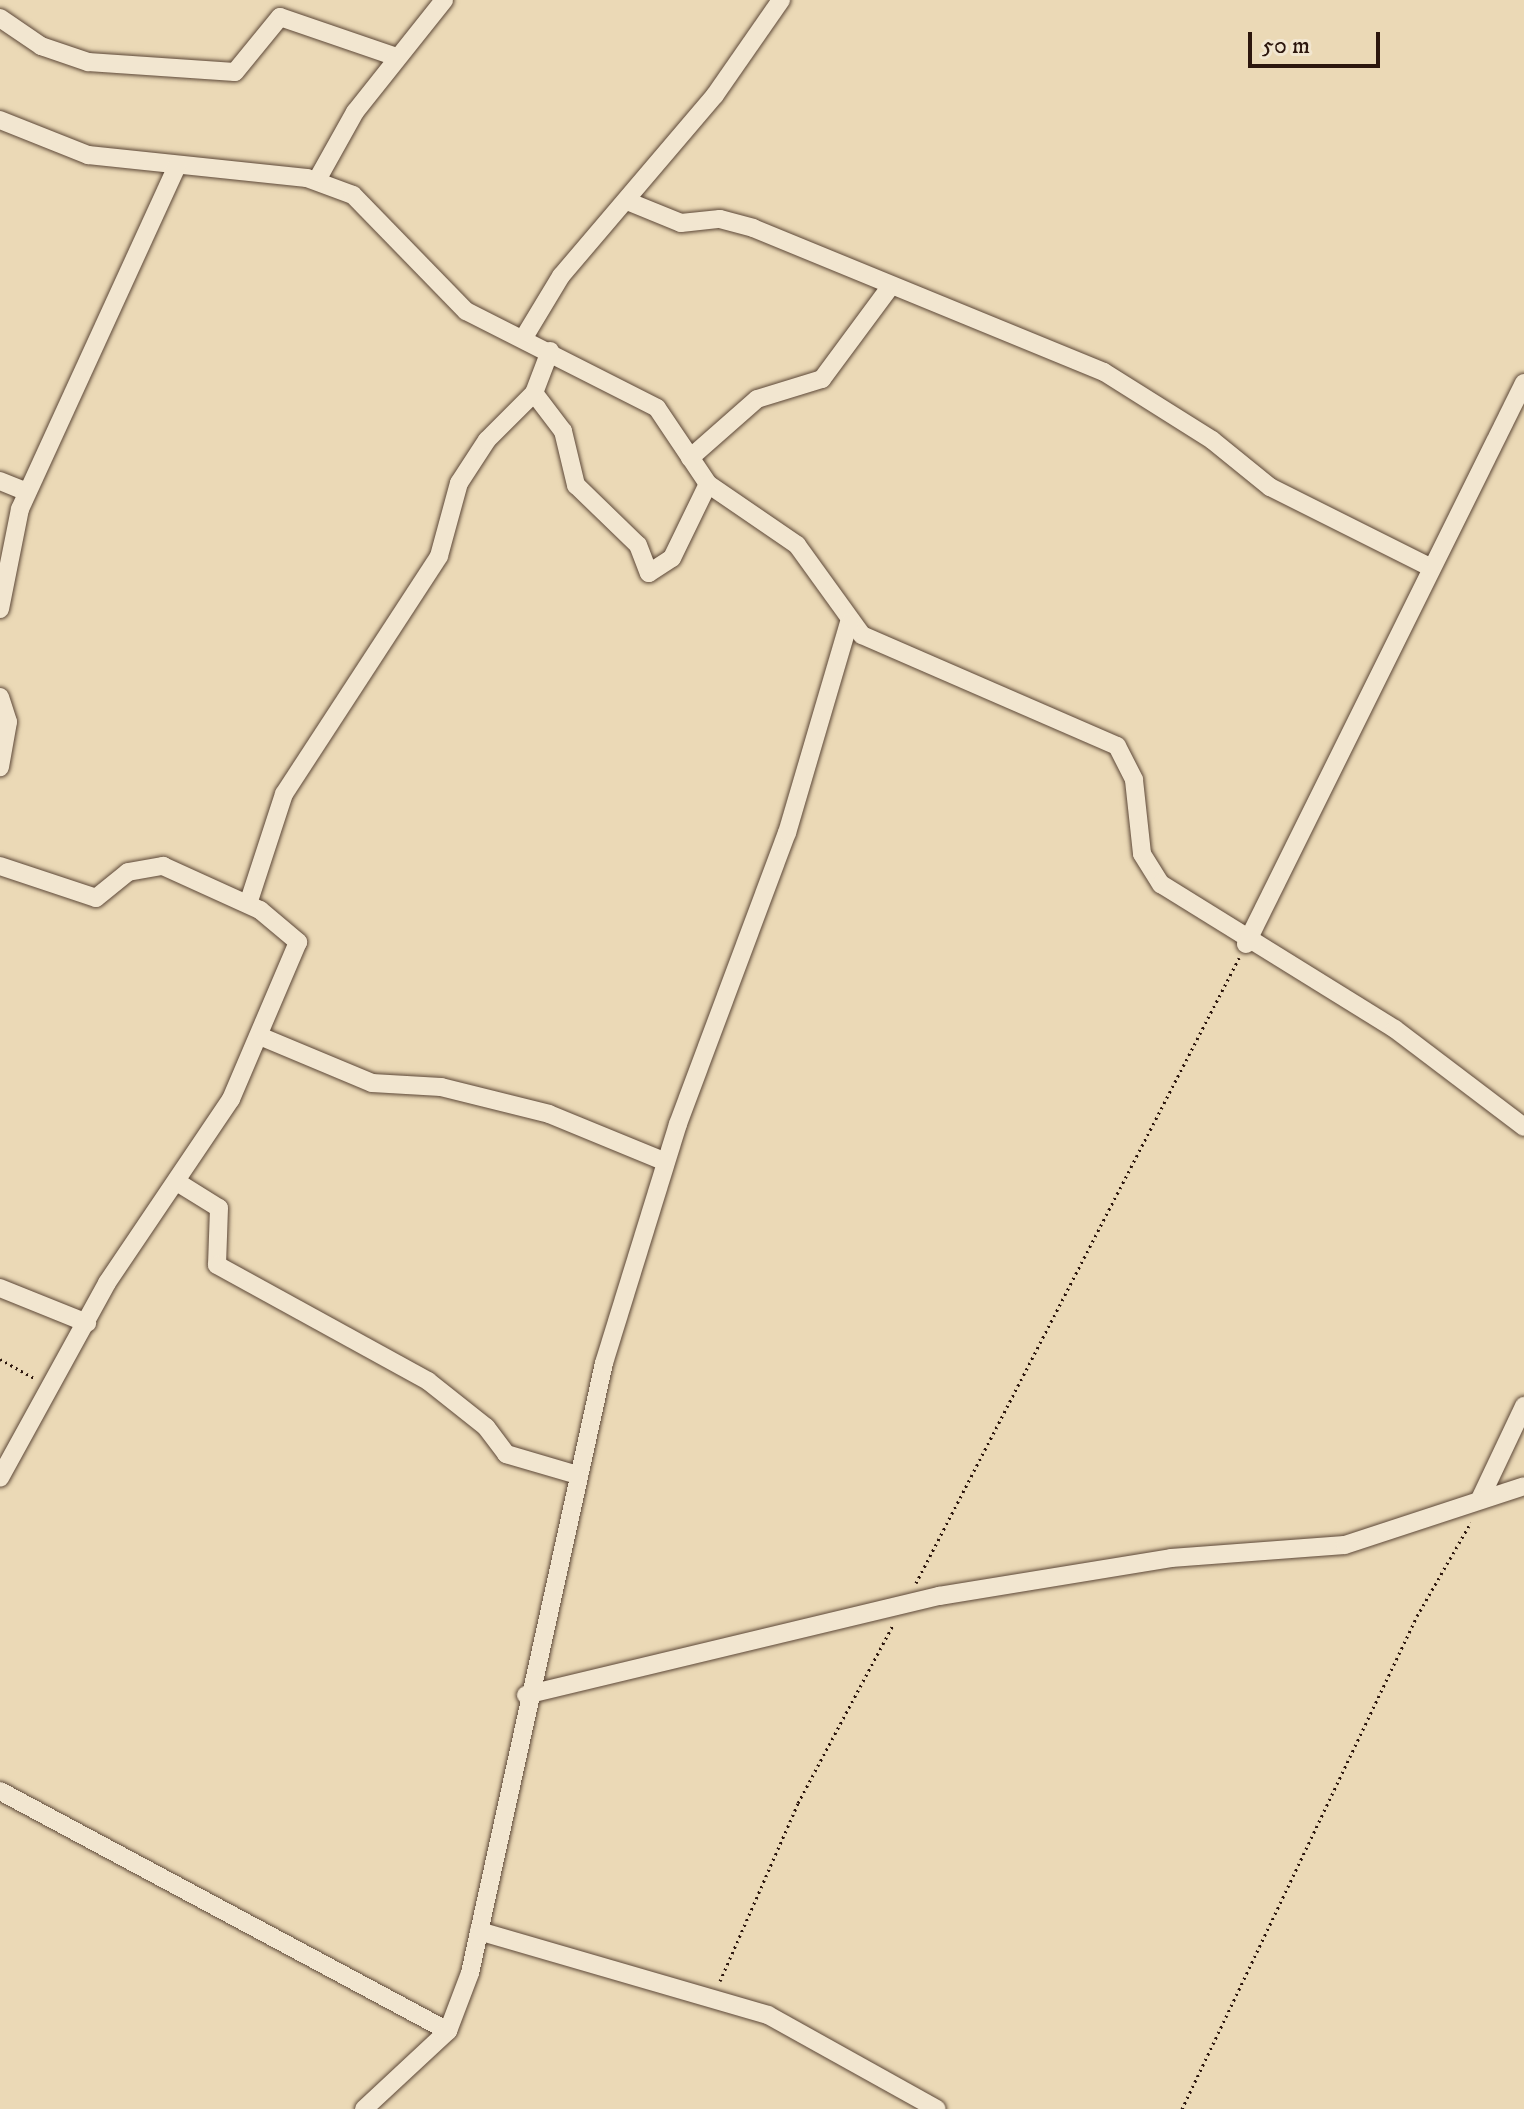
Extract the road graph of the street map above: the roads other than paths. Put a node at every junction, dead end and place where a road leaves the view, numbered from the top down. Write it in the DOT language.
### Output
graph roads {
  1 [pos="444,0"];
  2 [pos="781,0"];
  3 [pos="0,18"];
  4 [pos="397,57"];
  5 [pos="0,120"];
  6 [pos="177,166"];
  7 [pos="317,180"];
  8 [pos="627,201"];
  9 [pos="890,287"];
  10 [pos="523,339"];
  11 [pos="550,351"];
  12 [pos="1524,383"];
  13 [pos="534,393"];
  14 [pos="690,458"];
  15 [pos="0,481"];
  16 [pos="708,484"];
  17 [pos="27,492"];
  18 [pos="1428,566"];
  19 [pos="0,609"];
  20 [pos="849,623"];
  21 [pos="0,697"];
  22 [pos="0,767"];
  23 [pos="0,866"];
  24 [pos="248,904"];
  25 [pos="1246,944"];
  26 [pos="262,1037"];
  27 [pos="1524,1127"];
  28 [pos="666,1162"];
  29 [pos="177,1182"];
  30 [pos="0,1288"];
  31 [pos="87,1323"];
  32 [pos="1524,1406"];
  33 [pos="578,1475"];
  34 [pos="0,1478"];
  35 [pos="1524,1486"];
  36 [pos="1481,1497"];
  37 [pos="526,1695"];
  38 [pos="0,1791"];
  39 [pos="479,1931"];
  40 [pos="448,2031"];
  41 [pos="364,2109"];
  42 [pos="937,2109"];
  1 -- 4 [label="street"];
  2 -- 8 [label="street"];
  3 -- 4 [label="street"];
  4 -- 7 [label="street"];
  5 -- 6 [label="street"];
  6 -- 7 [label="street"];
  6 -- 17 [label="street"];
  7 -- 10 [label="street"];
  8 -- 9 [label="street"];
  8 -- 10 [label="street"];
  9 -- 14 [label="street"];
  9 -- 18 [label="street"];
  10 -- 11 [label="street"];
  11 -- 13 [label="street"];
  11 -- 14 [label="street"];
  12 -- 18 [label="street"];
  13 -- 16 [label="street"];
  13 -- 24 [label="street"];
  14 -- 16 [label="street"];
  15 -- 17 [label="street"];
  16 -- 20 [label="street"];
  17 -- 19 [label="street"];
  18 -- 25 [label="street"];
  20 -- 25 [label="street"];
  20 -- 28 [label="street"];
  21 -- 22 [label="street"];
  23 -- 24 [label="street"];
  24 -- 26 [label="street"];
  25 -- 27 [label="street"];
  26 -- 28 [label="street"];
  26 -- 29 [label="street"];
  28 -- 33 [label="street"];
  29 -- 31 [label="street"];
  29 -- 33 [label="street"];
  30 -- 31 [label="street"];
  31 -- 34 [label="street"];
  32 -- 36 [label="street"];
  33 -- 37 [label="street"];
  35 -- 36 [label="street"];
  36 -- 37 [label="street"];
  37 -- 39 [label="street"];
  38 -- 40 [label="street"];
  39 -- 40 [label="street"];
  39 -- 42 [label="street"];
  40 -- 41 [label="street"];
}
